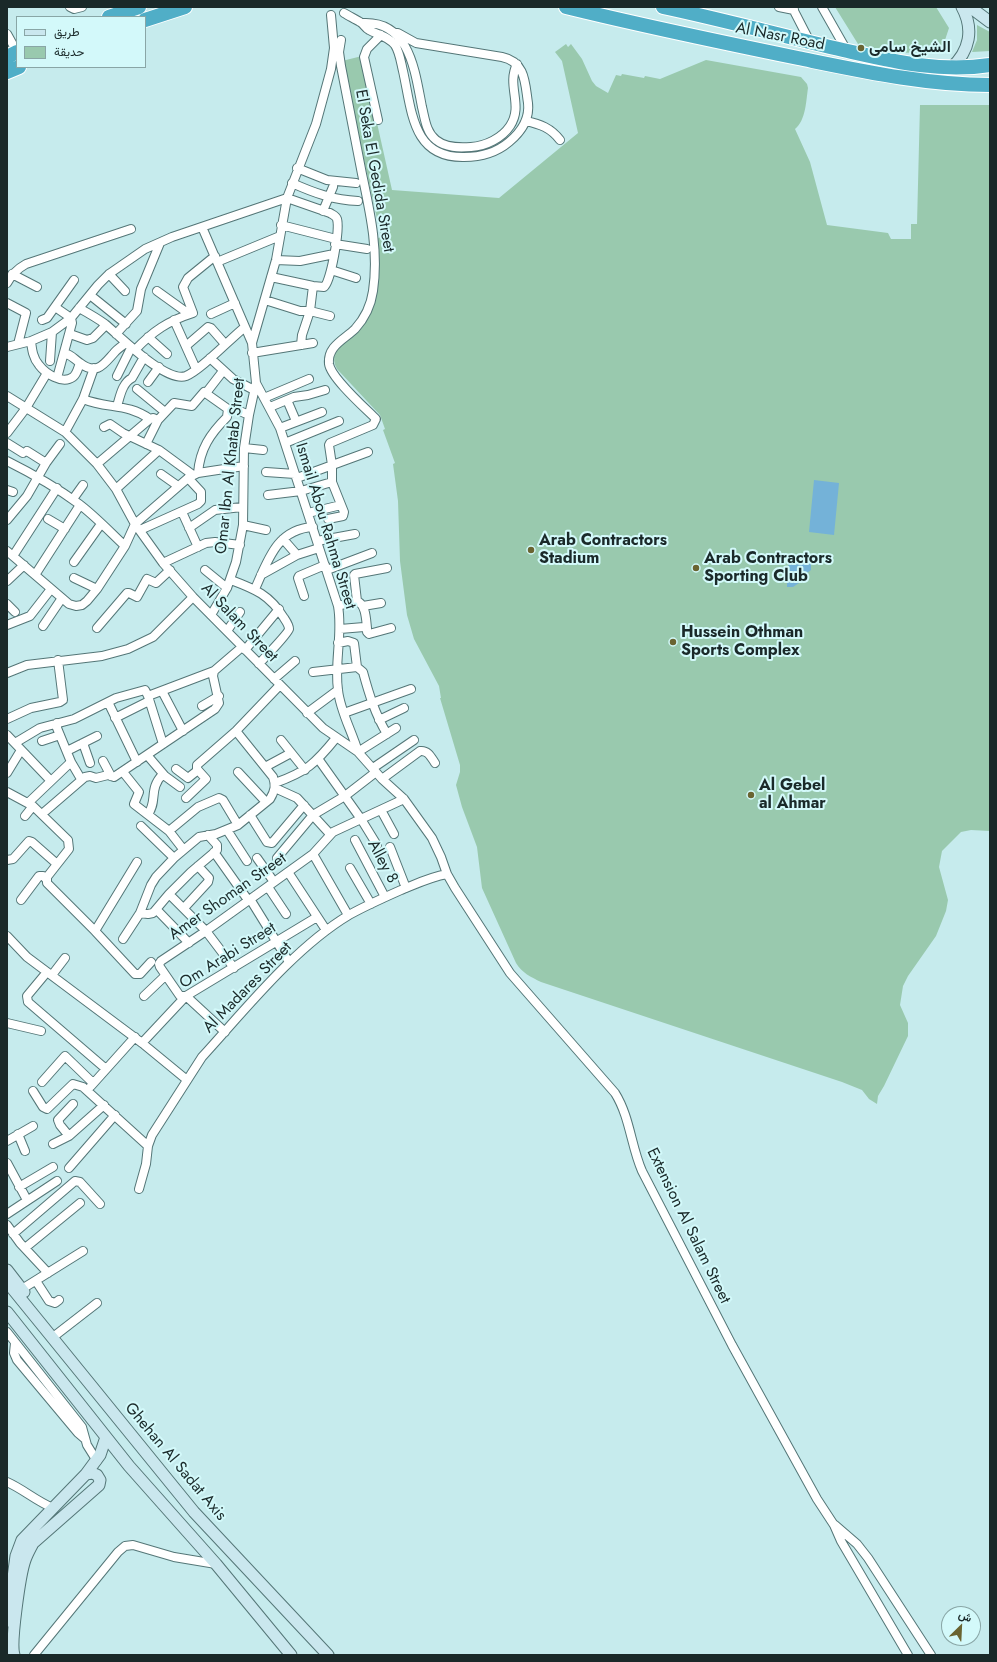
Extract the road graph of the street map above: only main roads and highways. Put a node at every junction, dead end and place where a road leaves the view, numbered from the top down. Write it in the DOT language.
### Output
graph roads {
  1 [pos="139,7"];
  2 [pos="185,7"];
  3 [pos="566,7"];
  4 [pos="656,7"];
  5 [pos="962,7"];
  6 [pos="970,7"];
  7 [pos="671,8"];
  8 [pos="697,14"];
  9 [pos="112,16"];
  10 [pos="146,20"];
  11 [pos="990,22"];
  12 [pos="652,27"];
  13 [pos="691,36"];
  14 [pos="990,65"];
  15 [pos="17,68"];
  16 [pos="951,68"];
  17 [pos="7,72"];
  18 [pos="990,85"];
  19 [pos="7,1270"];
  20 [pos="7,1282"];
  21 [pos="7,1312"];
  22 [pos="100,1398"];
  23 [pos="106,1437"];
  24 [pos="86,1474"];
  25 [pos="7,1621"];
  26 [pos="14,1655"];
  27 [pos="291,1655"];
  28 [pos="328,1655"];
  1 -- 9 [label="highway"];
  2 -- 10 [label="highway"];
  3 -- 12 [label="highway, Al Nasr Road"];
  4 -- 12 [label="highway"];
  5 -- 16 [label="main road"];
  6 -- 11 [label="main road"];
  7 -- 8 [label="highway, Al Nasr Road"];
  8 -- 13 [label="highway"];
  8 -- 16 [label="highway, Al Nasr Road"];
  12 -- 13 [label="highway, Al Nasr Road"];
  13 -- 18 [label="highway, Al Nasr Road"];
  14 -- 16 [label="highway, Al Nasr Road"];
  15 -- 17 [label="highway"];
  19 -- 22 [label="main road"];
  20 -- 22 [label="main road, Ghehan Al Sadat Axis"];
  21 -- 23 [label="main road"];
  22 -- 28 [label="main road, Ghehan Al Sadat Axis"];
  23 -- 24 [label="main road"];
  23 -- 27 [label="main road"];
  24 -- 25 [label="main road"];
  24 -- 26 [label="main road"];
}
